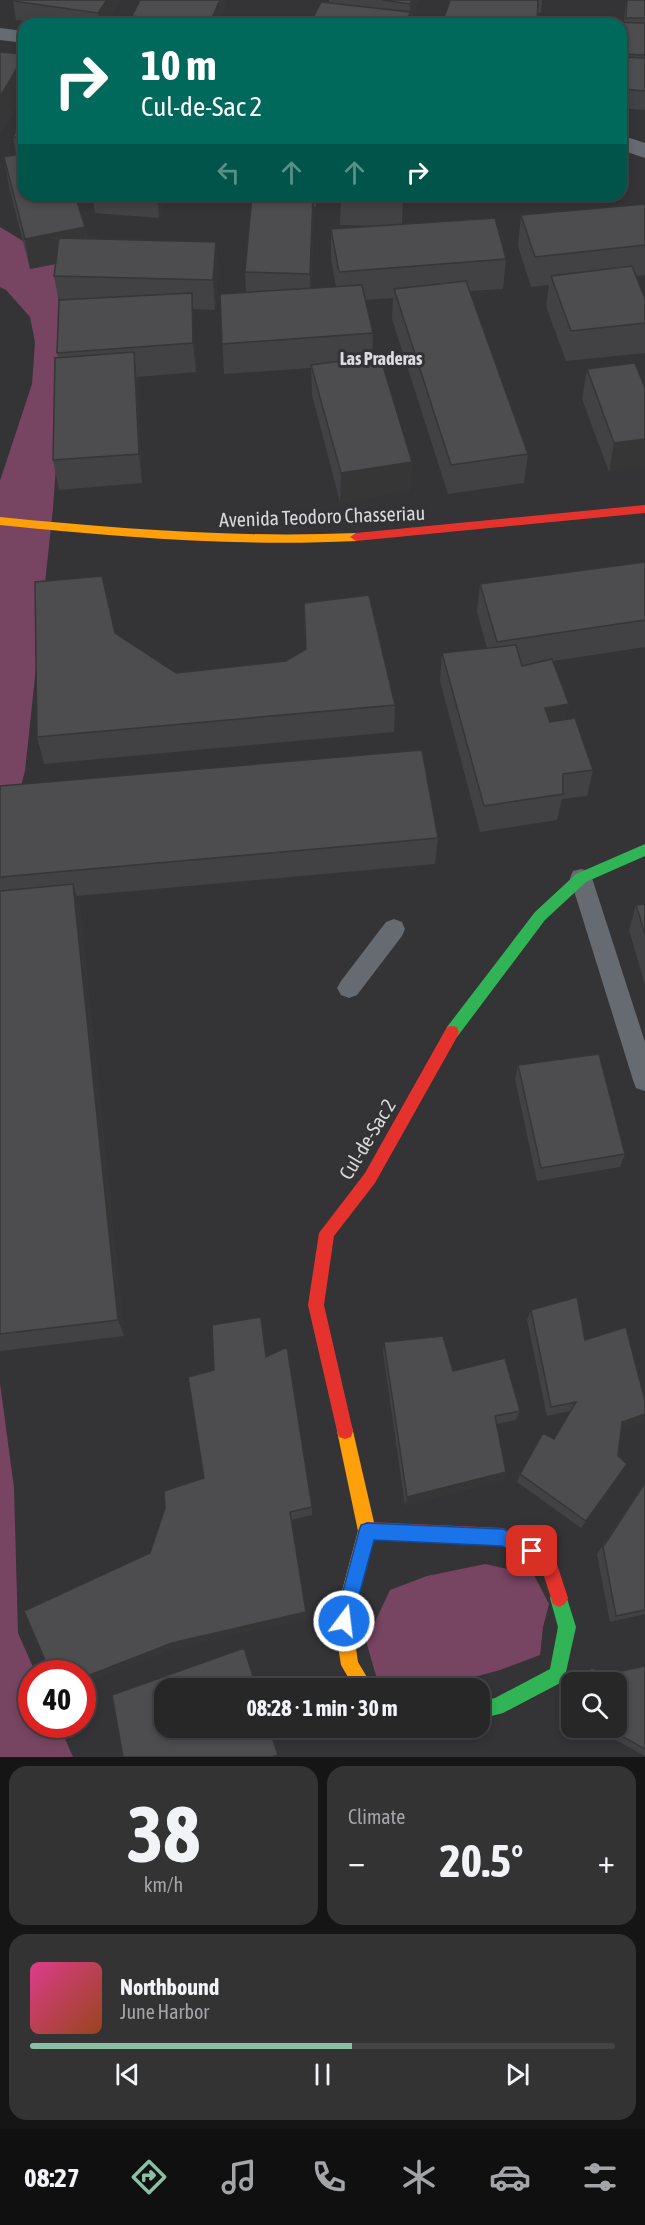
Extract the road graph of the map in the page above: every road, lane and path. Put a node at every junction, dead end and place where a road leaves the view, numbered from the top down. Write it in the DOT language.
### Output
graph roads {
  1 [pos="0,34"];
  2 [pos="18,36"];
  3 [pos="627,144"];
  4 [pos="645,151"];
  5 [pos="645,509"];
  6 [pos="0,521"];
  7 [pos="645,850"];
  8 [pos="581,878"];
  9 [pos="394,929"];
  10 [pos="349,988"];
  11 [pos="645,1080"];
  12 [pos="367,1531"];
  13 [pos="358,1678"];
  14 [pos="490,1708"];
  1 -- 2 [label="street"];
  3 -- 4 [label="street"];
  5 -- 6 [label="street, Avenida Teodoro Chasseriau"];
  7 -- 8 [label="street, Cul-de-Sac 2"];
  8 -- 11 [label="lane"];
  8 -- 12 [label="street, Cul-de-Sac 2"];
  9 -- 10 [label="lane"];
  12 -- 13 [label="street, Cul-de-Sac 2"];
  12 -- 14 [label="street"];
}
